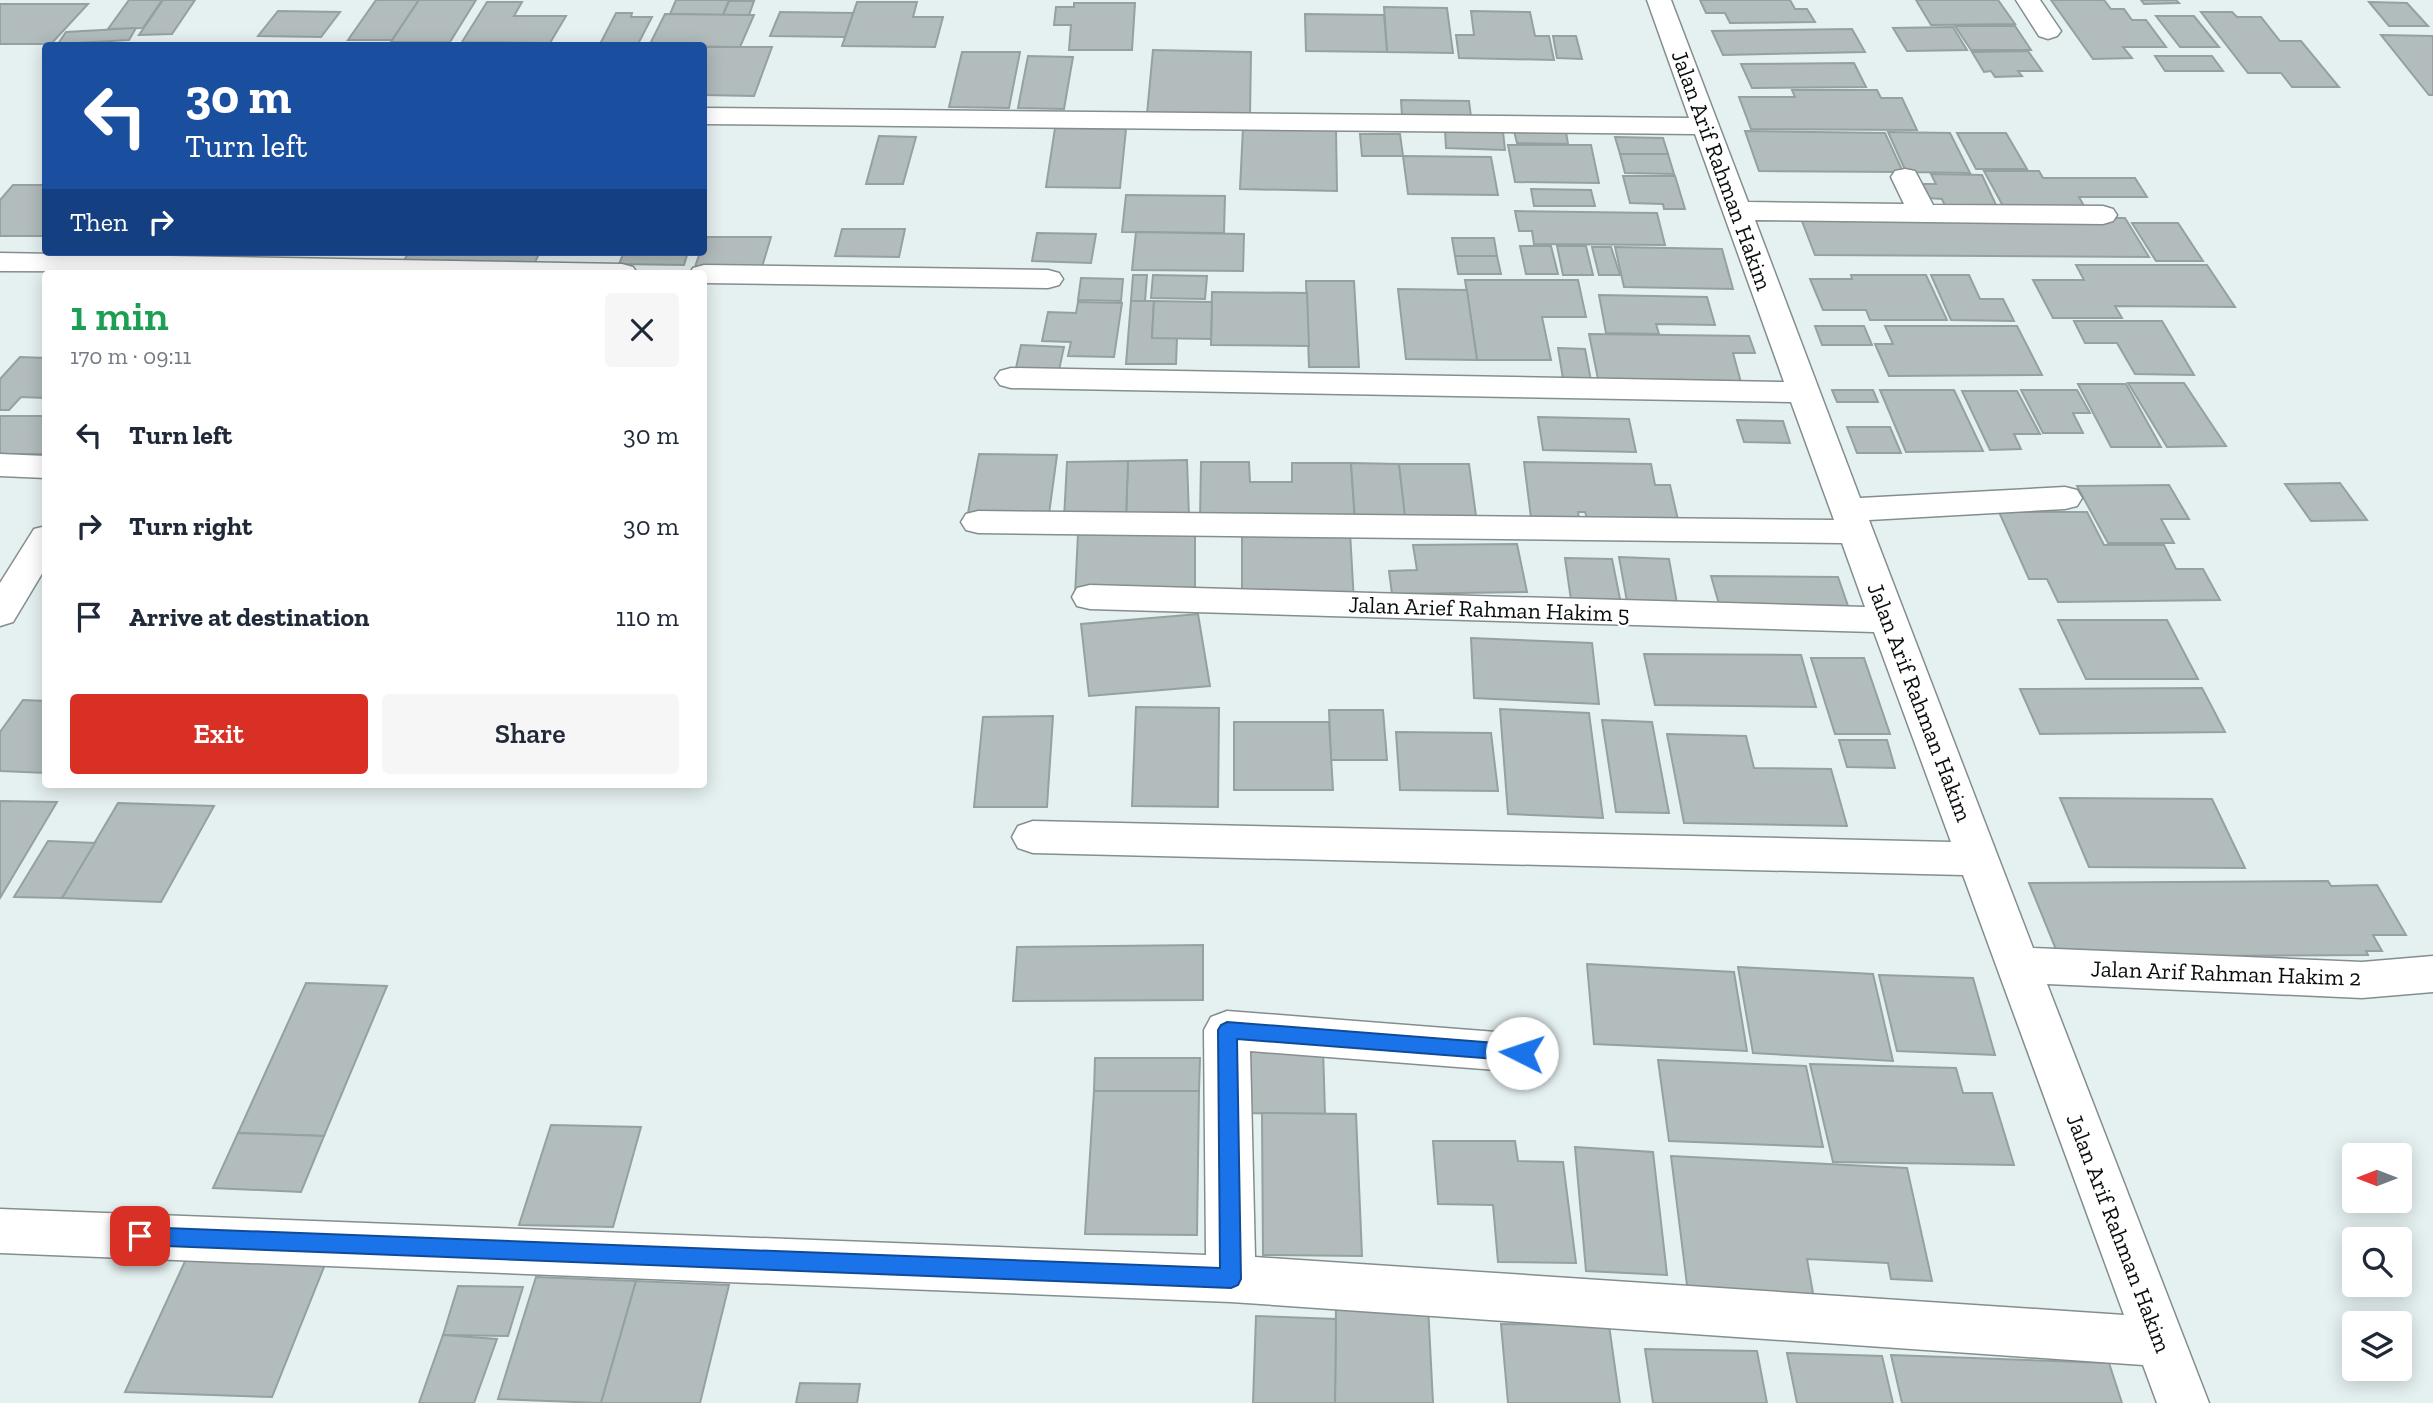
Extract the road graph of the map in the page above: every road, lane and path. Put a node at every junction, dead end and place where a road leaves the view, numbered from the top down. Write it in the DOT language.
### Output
graph roads {
  1 [pos="1659,0"];
  2 [pos="2028,0"];
  3 [pos="2048,31"];
  4 [pos="707,116"];
  5 [pos="1706,126"];
  6 [pos="1905,177"];
  7 [pos="1738,211"];
  8 [pos="1923,212"];
  9 [pos="2103,215"];
  10 [pos="0,262"];
  11 [pos="232,270"];
  12 [pos="707,274"];
  13 [pos="1048,279"];
  14 [pos="1011,378"];
  15 [pos="1805,391"];
  16 [pos="0,466"];
  17 [pos="42,467"];
  18 [pos="2065,498"];
  19 [pos="1853,521"];
  20 [pos="978,522"];
  21 [pos="42,544"];
  22 [pos="1090,597"];
  23 [pos="0,613"];
  24 [pos="1888,620"];
  25 [pos="1033,837"];
  26 [pos="1980,859"];
  27 [pos="2018,965"];
  28 [pos="2433,974"];
  29 [pos="1522,1053"];
  30 [pos="0,1230"];
  31 [pos="1231,1279"];
  32 [pos="2160,1342"];
  33 [pos="2183,1403"];
  1 -- 5 [label="street, Jalan Arif Rahman Hakim"];
  2 -- 3 [label="street"];
  4 -- 5 [label="street"];
  5 -- 7 [label="street, Jalan Arif Rahman Hakim"];
  6 -- 8 [label="street"];
  7 -- 8 [label="street"];
  7 -- 15 [label="street, Jalan Arif Rahman Hakim"];
  8 -- 9 [label="street"];
  10 -- 11 [label="street"];
  12 -- 13 [label="street"];
  14 -- 15 [label="street"];
  15 -- 19 [label="street, Jalan Arif Rahman Hakim"];
  16 -- 17 [label="street"];
  18 -- 19 [label="street"];
  19 -- 20 [label="street"];
  19 -- 24 [label="street, Jalan Arif Rahman Hakim"];
  21 -- 23 [label="street"];
  22 -- 24 [label="street, Jalan Arief Rahman Hakim 5"];
  24 -- 26 [label="street, Jalan Arif Rahman Hakim"];
  25 -- 26 [label="street"];
  26 -- 27 [label="street, Jalan Arif Rahman Hakim"];
  27 -- 28 [label="street, Jalan Arif Rahman Hakim 2"];
  27 -- 32 [label="street, Jalan Arif Rahman Hakim"];
  29 -- 31 [label="street"];
  30 -- 31 [label="street"];
  31 -- 32 [label="street"];
  32 -- 33 [label="street, Jalan Arif Rahman Hakim"];
}
